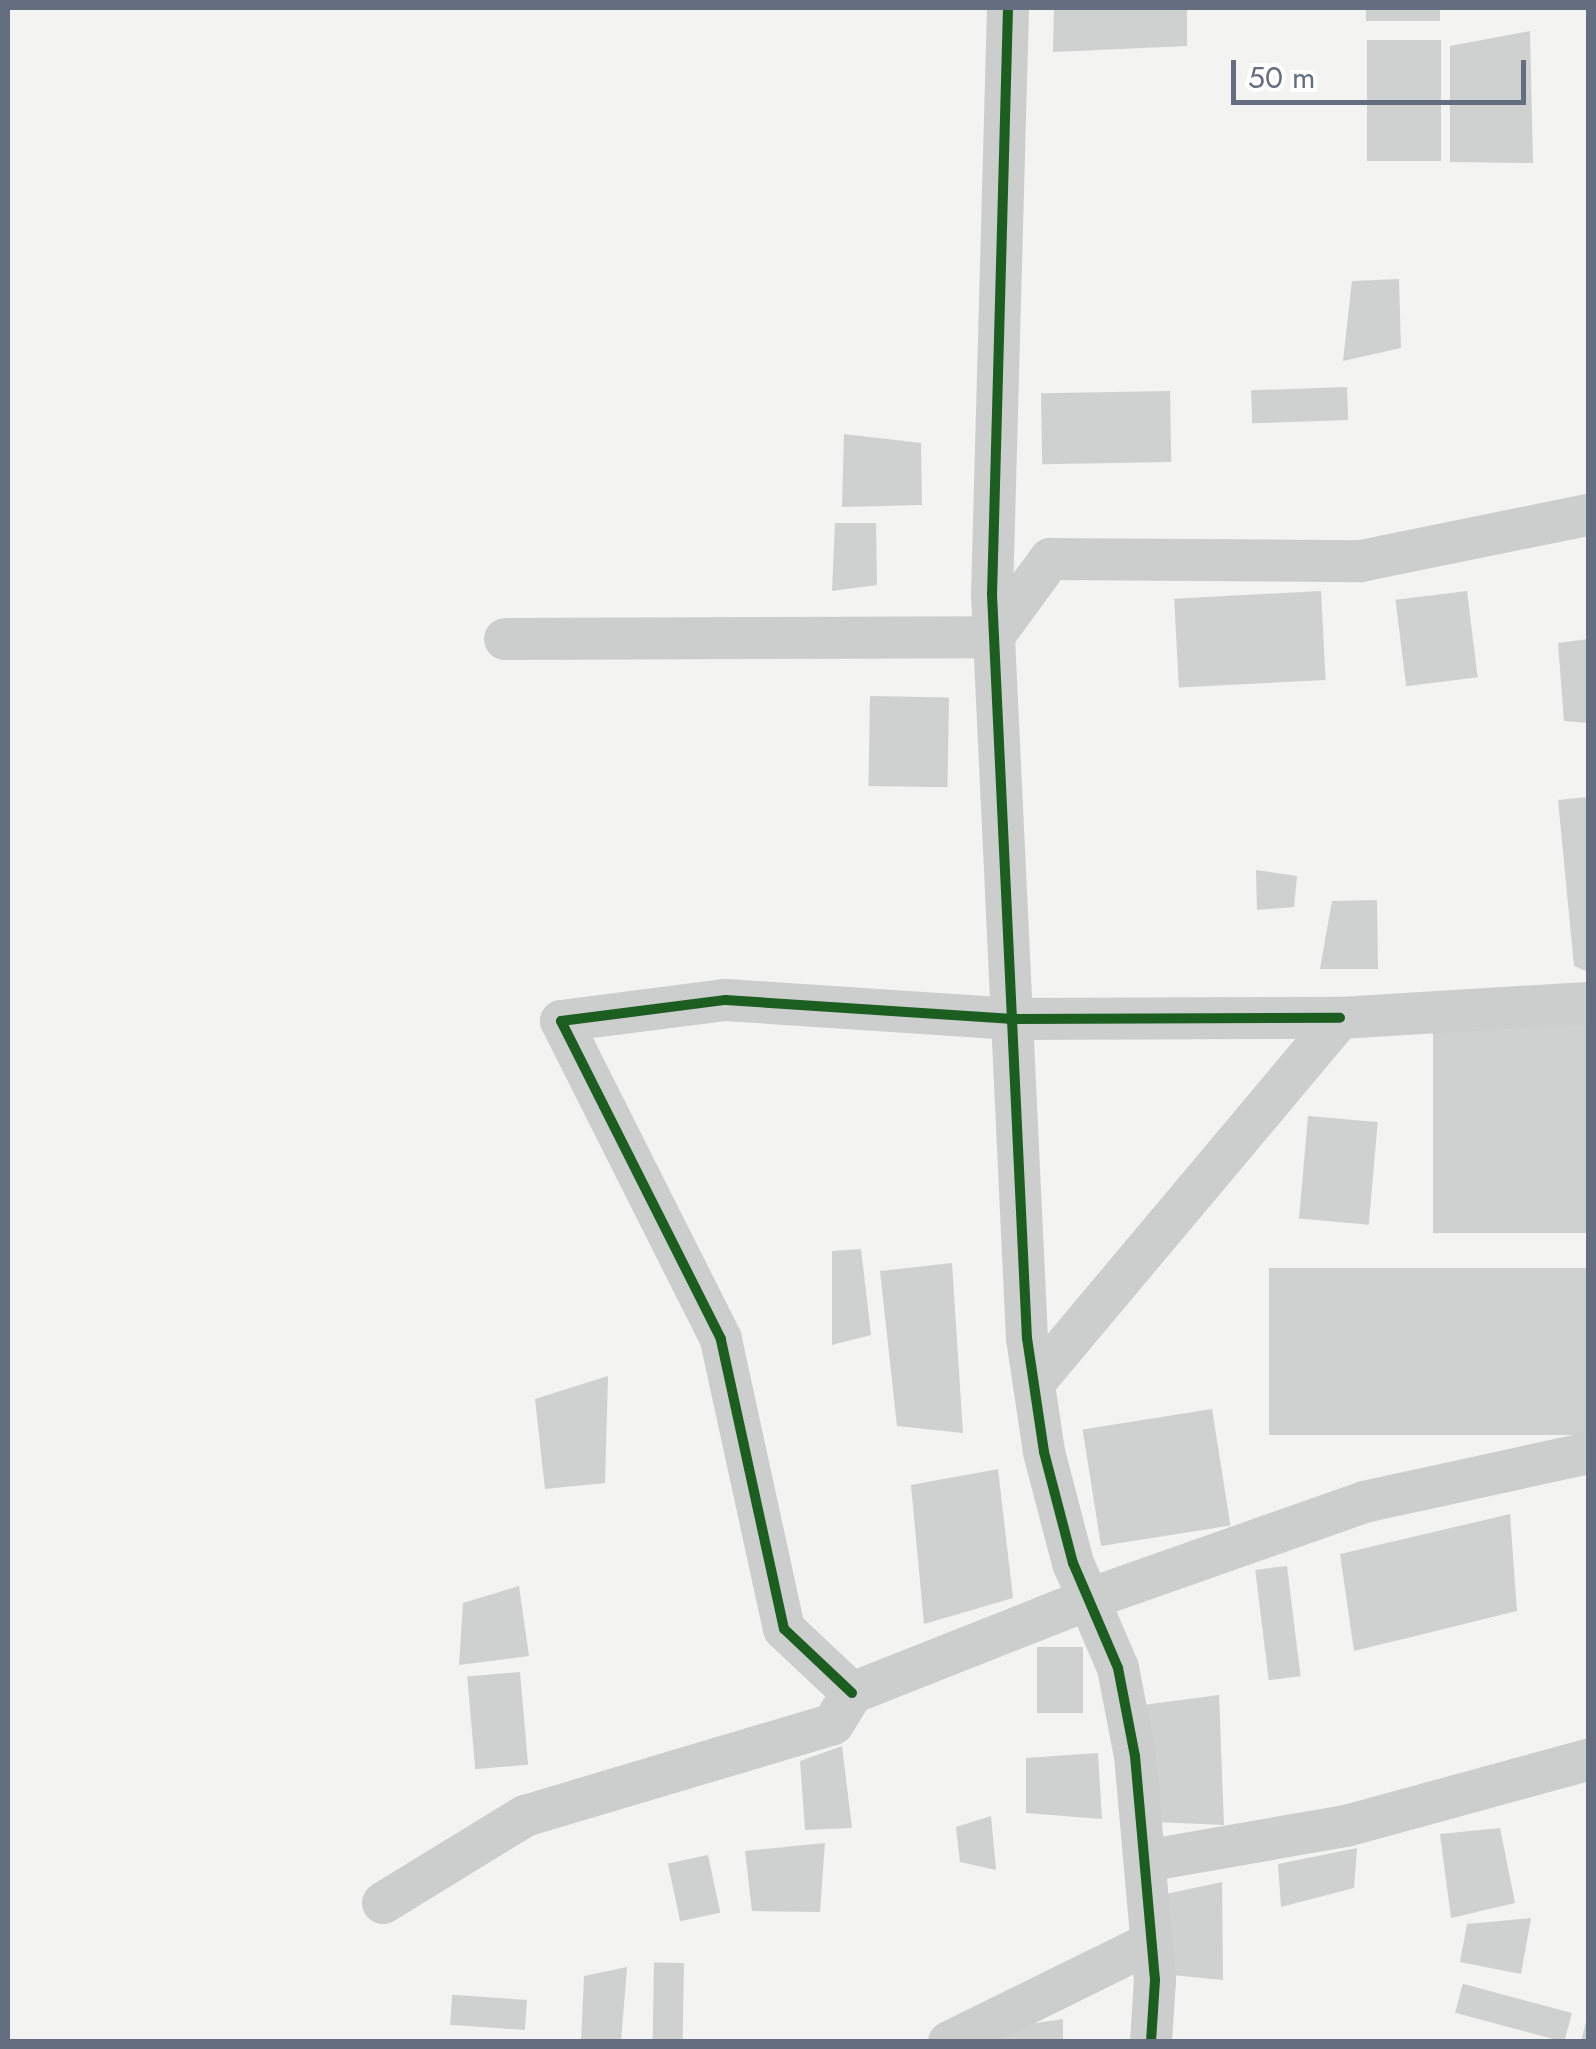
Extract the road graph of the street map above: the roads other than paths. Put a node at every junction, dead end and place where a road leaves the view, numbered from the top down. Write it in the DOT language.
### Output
graph roads {
  1 [pos="1008,8"];
  2 [pos="1588,515"];
  3 [pos="993,637"];
  4 [pos="505,640"];
  5 [pos="1588,1003"];
  6 [pos="1340,1018"];
  7 [pos="1009,1019"];
  8 [pos="1034,1382"];
  9 [pos="1588,1453"];
  10 [pos="1089,1599"];
  11 [pos="852,1692"];
  12 [pos="1588,1760"];
  13 [pos="1144,1861"];
  14 [pos="383,1904"];
  15 [pos="1152,1942"];
  16 [pos="948,2042"];
  17 [pos="1151,2042"];
  1 -- 3 [label="street"];
  2 -- 3 [label="street"];
  3 -- 4 [label="street"];
  3 -- 7 [label="street"];
  5 -- 6 [label="street"];
  6 -- 7 [label="street"];
  6 -- 8 [label="street"];
  7 -- 8 [label="street"];
  7 -- 11 [label="street"];
  8 -- 10 [label="street"];
  9 -- 10 [label="street"];
  10 -- 11 [label="street"];
  10 -- 13 [label="street"];
  11 -- 14 [label="street"];
  12 -- 13 [label="street"];
  13 -- 15 [label="street"];
  15 -- 16 [label="street"];
  15 -- 17 [label="street"];
}
